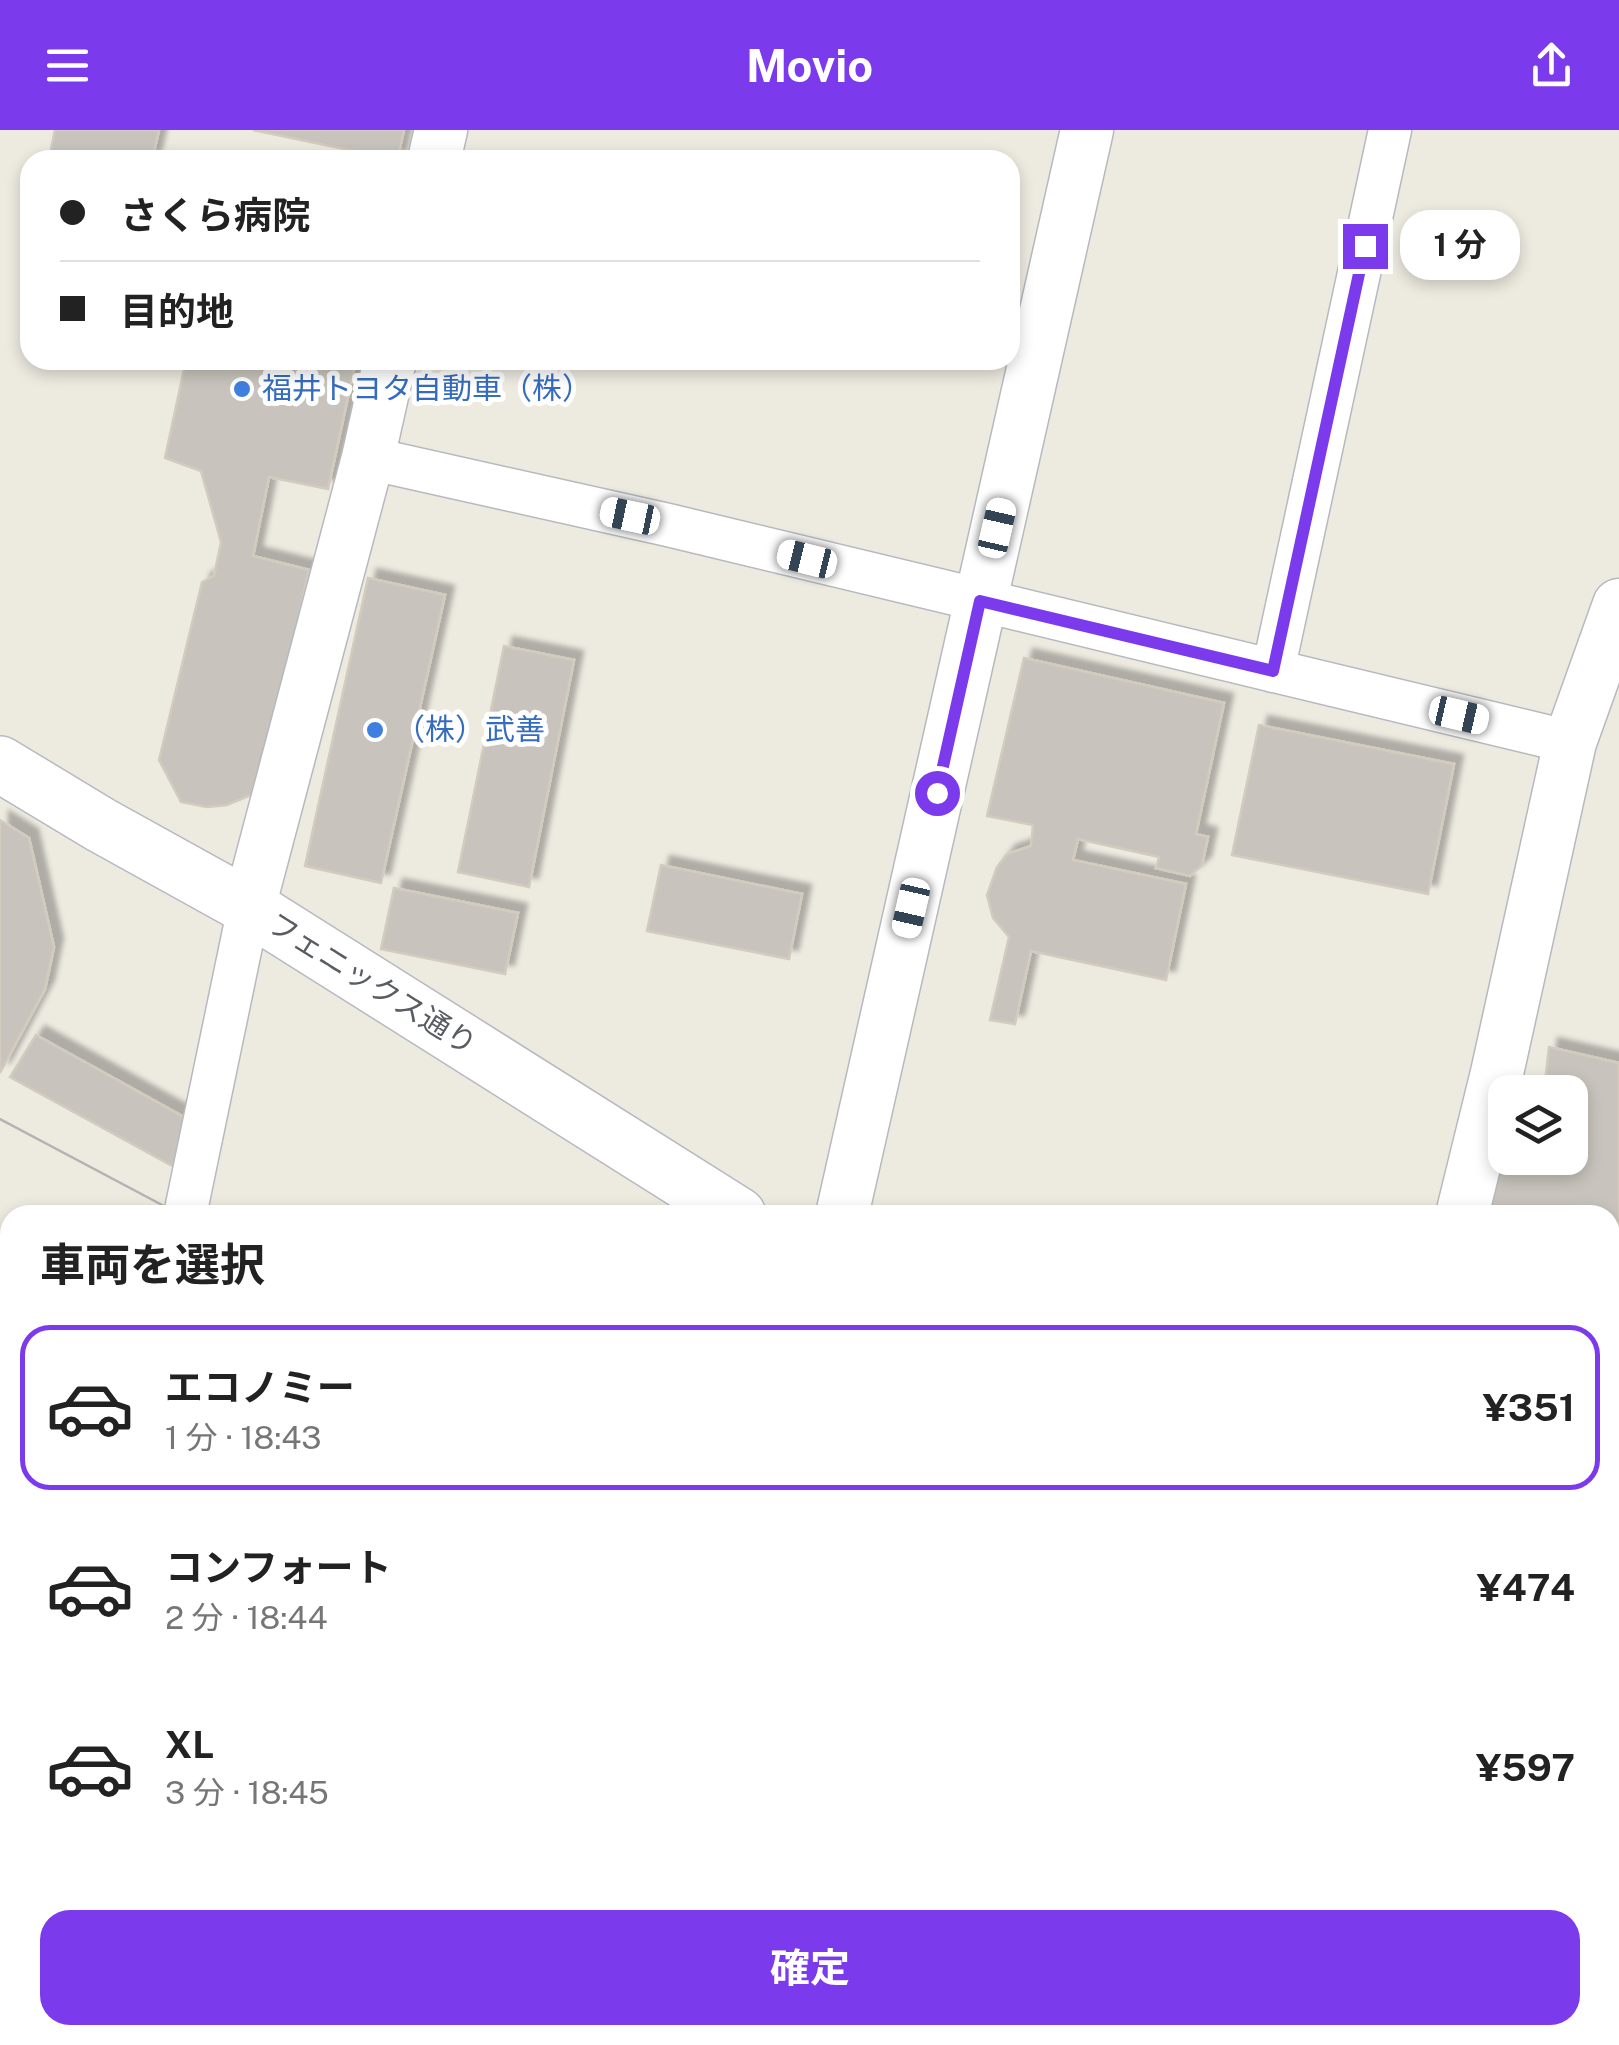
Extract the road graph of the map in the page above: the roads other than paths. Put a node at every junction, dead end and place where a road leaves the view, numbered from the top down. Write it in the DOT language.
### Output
graph roads {
  1 [pos="1086,130"];
  2 [pos="1390,130"];
  3 [pos="388,370"];
  4 [pos="368,458"];
  5 [pos="980,601"];
  6 [pos="1619,605"];
  7 [pos="1273,671"];
  8 [pos="1570,742"];
  9 [pos="0,764"];
  10 [pos="250,907"];
  11 [pos="187,1205"];
  12 [pos="722,1205"];
  13 [pos="844,1205"];
  14 [pos="1465,1205"];
  1 -- 5 [label="street"];
  2 -- 7 [label="street"];
  3 -- 4 [label="street"];
  4 -- 5 [label="street"];
  4 -- 10 [label="street"];
  5 -- 7 [label="street"];
  5 -- 13 [label="street"];
  6 -- 8 [label="street"];
  7 -- 8 [label="street"];
  8 -- 14 [label="street"];
  9 -- 10 [label="main road, フェニックス通り"];
  10 -- 11 [label="street"];
  10 -- 12 [label="main road, フェニックス通り"];
}
